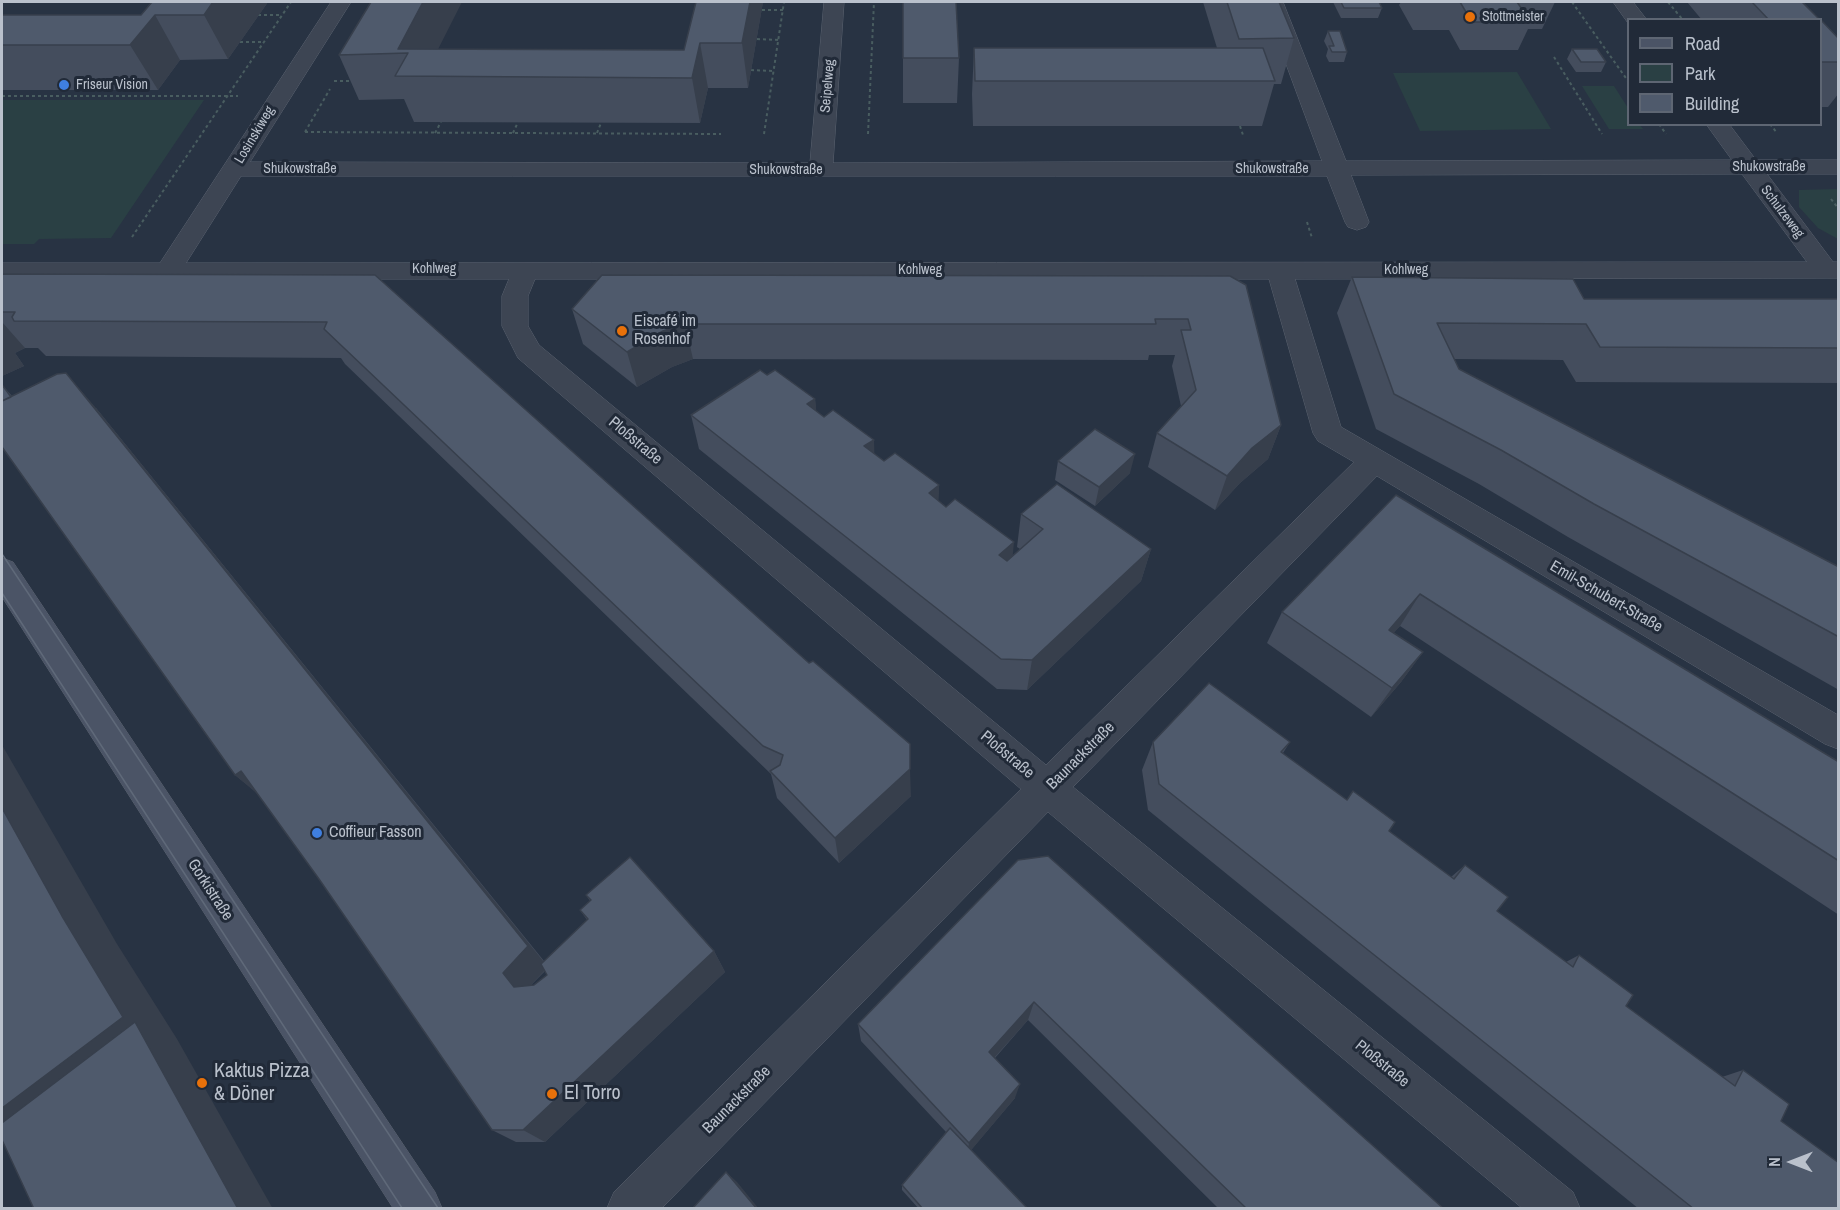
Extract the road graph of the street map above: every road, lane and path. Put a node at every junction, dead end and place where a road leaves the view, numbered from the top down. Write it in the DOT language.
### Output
graph roads {
  1 [pos="291,2"];
  2 [pos="341,2"];
  3 [pos="784,2"];
  4 [pos="834,2"];
  5 [pos="874,2"];
  6 [pos="1274,2"];
  7 [pos="1572,2"];
  8 [pos="1623,2"];
  9 [pos="1668,2"];
  10 [pos="762,10"];
  11 [pos="783,10"];
  12 [pos="258,15"];
  13 [pos="282,15"];
  14 [pos="1635,18"];
  15 [pos="1681,18"];
  16 [pos="757,39"];
  17 [pos="778,40"];
  18 [pos="240,42"];
  19 [pos="264,42"];
  20 [pos="1554,57"];
  21 [pos="751,70"];
  22 [pos="774,70"];
  23 [pos="1627,78"];
  24 [pos="334,81"];
  25 [pos="358,81"];
  26 [pos="279,95"];
  27 [pos="2,96"];
  28 [pos="226,96"];
  29 [pos="441,122"];
  30 [pos="518,122"];
  31 [pos="601,123"];
  32 [pos="663,123"];
  33 [pos="1240,126"];
  34 [pos="1660,126"];
  35 [pos="1718,126"];
  36 [pos="304,132"];
  37 [pos="1664,132"];
  38 [pos="435,133"];
  39 [pos="513,133"];
  40 [pos="596,134"];
  41 [pos="659,134"];
  42 [pos="729,134"];
  43 [pos="824,134"];
  44 [pos="868,134"];
  45 [pos="1243,135"];
  46 [pos="1624,167"];
  47 [pos="1839,167"];
  48 [pos="1748,168"];
  49 [pos="234,169"];
  50 [pos="1339,169"];
  51 [pos="821,170"];
  52 [pos="1307,222"];
  53 [pos="1357,222"];
  54 [pos="1310,233"];
  55 [pos="169,269"];
  56 [pos="526,269"];
  57 [pos="110,270"];
  58 [pos="1279,270"];
  59 [pos="1833,270"];
  60 [pos="2,271"];
  61 [pos="1373,461"];
  62 [pos="2,571"];
  63 [pos="1839,733"];
  64 [pos="1048,789"];
  65 [pos="419,1209"];
  66 [pos="630,1209"];
  67 [pos="1557,1209"];
  1 -- 13 [label="path"];
  2 -- 26 [label="street, Losinskiweg"];
  3 -- 11 [label="path"];
  4 -- 43 [label="street, Seipelweg"];
  5 -- 44 [label="path"];
  6 -- 50 [label="street"];
  7 -- 23 [label="path"];
  8 -- 14 [label="street"];
  9 -- 15 [label="path"];
  10 -- 11 [label="path"];
  11 -- 17 [label="path"];
  12 -- 13 [label="path"];
  13 -- 19 [label="path"];
  16 -- 17 [label="path"];
  17 -- 22 [label="path"];
  18 -- 19 [label="path"];
  19 -- 28 [label="path"];
  20 -- 46 [label="path"];
  21 -- 22 [label="path"];
  22 -- 43 [label="path"];
  24 -- 25 [label="path"];
  26 -- 28 [label="path"];
  26 -- 49 [label="street, Losinskiweg"];
  27 -- 28 [label="path"];
  28 -- 57 [label="path"];
  29 -- 38 [label="path"];
  30 -- 39 [label="path"];
  31 -- 40 [label="path"];
  32 -- 41 [label="path"];
  33 -- 45 [label="path"];
  34 -- 37 [label="path"];
  35 -- 48 [label="street, Schulzeweg"];
  36 -- 38 [label="path"];
  38 -- 39 [label="path"];
  39 -- 40 [label="path"];
  40 -- 41 [label="path"];
  41 -- 42 [label="path"];
  43 -- 51 [label="street, Seipelweg"];
  46 -- 48 [label="street, Shukowstraße"];
  46 -- 50 [label="street, Shukowstraße"];
  47 -- 48 [label="street, Shukowstraße"];
  48 -- 59 [label="street, Schulzeweg"];
  49 -- 51 [label="street, Shukowstraße"];
  49 -- 55 [label="street, Losinskiweg"];
  50 -- 51 [label="street, Shukowstraße"];
  50 -- 53 [label="street"];
  52 -- 54 [label="path"];
  55 -- 56 [label="street, Kohlweg"];
  55 -- 57 [label="street, Kohlweg"];
  56 -- 58 [label="street, Kohlweg"];
  56 -- 64 [label="street, Ploßstraße"];
  57 -- 60 [label="street, Kohlweg"];
  58 -- 59 [label="street, Kohlweg"];
  58 -- 61 [label="street"];
  61 -- 63 [label="street, Emil-Schubert-Straße"];
  61 -- 64 [label="street, Baunackstraße"];
  62 -- 65 [label="main road, Gorkistraße"];
  64 -- 66 [label="street, Baunackstraße"];
  64 -- 67 [label="street, Ploßstraße"];
}
